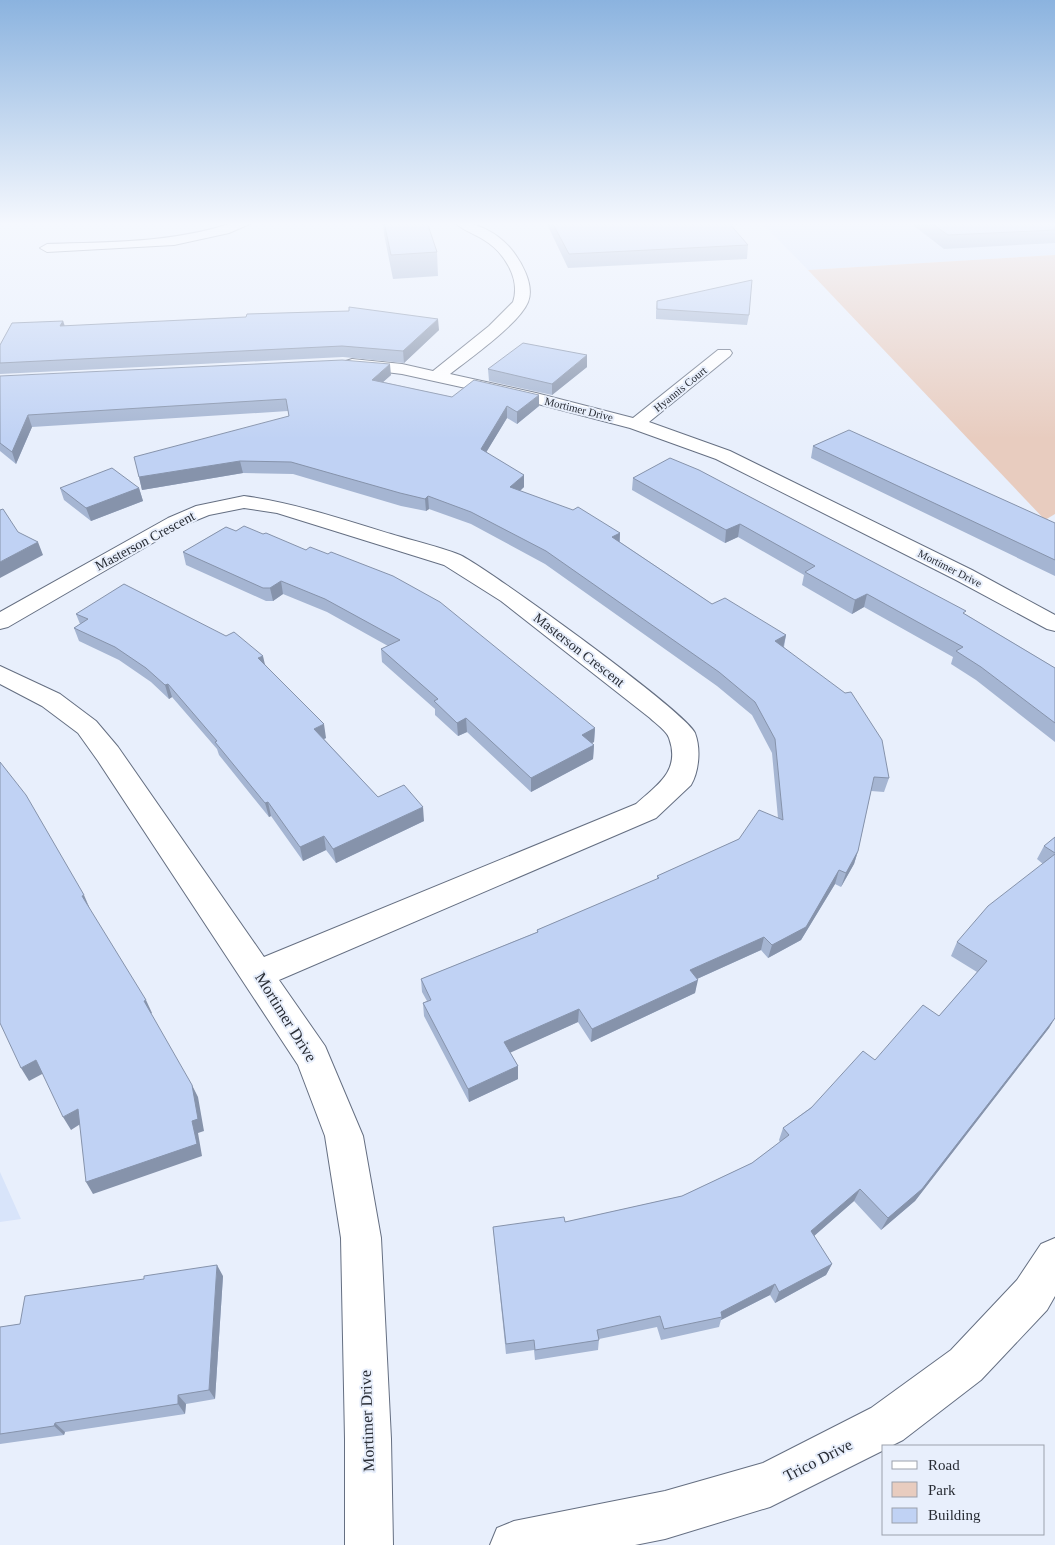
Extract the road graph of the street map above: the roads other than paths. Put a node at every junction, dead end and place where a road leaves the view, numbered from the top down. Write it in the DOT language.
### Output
graph roads {
  1 [pos="522,294"];
  2 [pos="724,354"];
  3 [pos="335,364"];
  4 [pos="437,376"];
  5 [pos="636,424"];
  6 [pos="0,622"];
  7 [pos="1055,624"];
  8 [pos="0,674"];
  9 [pos="259,974"];
  10 [pos="1055,1258"];
  11 [pos="369,1545"];
  12 [pos="514,1545"];
  1 -- 4 [label="street"];
  2 -- 5 [label="street, Hyannis Court"];
  3 -- 4 [label="street, Mortimer Drive"];
  4 -- 5 [label="street, Mortimer Drive"];
  5 -- 7 [label="street, Mortimer Drive"];
  6 -- 9 [label="street, Masterson Crescent"];
  8 -- 9 [label="street, Mortimer Drive"];
  9 -- 11 [label="street, Mortimer Drive"];
  10 -- 12 [label="street, Trico Drive"];
}
